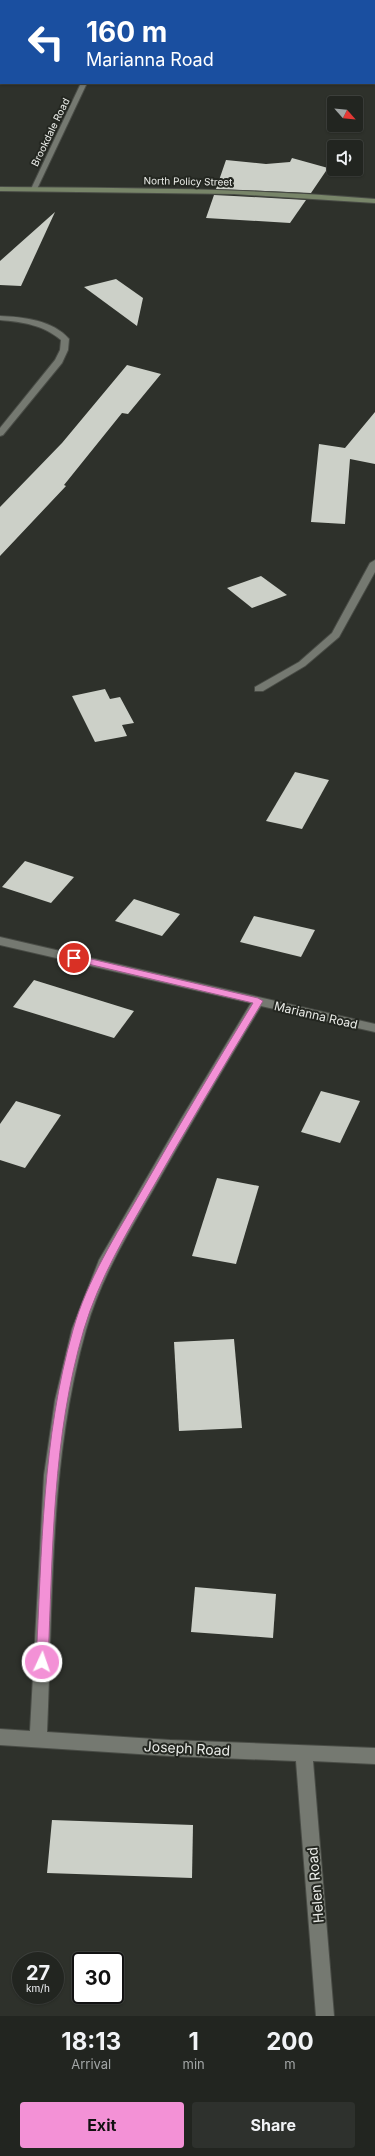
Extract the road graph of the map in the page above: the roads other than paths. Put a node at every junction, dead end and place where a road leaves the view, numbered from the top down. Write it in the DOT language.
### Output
graph roads {
  1 [pos="84,84"];
  2 [pos="0,188"];
  3 [pos="34,189"];
  4 [pos="375,201"];
  5 [pos="0,318"];
  6 [pos="0,433"];
  7 [pos="375,563"];
  8 [pos="259,689"];
  9 [pos="0,940"];
  10 [pos="258,1001"];
  11 [pos="375,1028"];
  12 [pos="0,1737"];
  13 [pos="38,1740"];
  14 [pos="304,1754"];
  15 [pos="375,1756"];
  16 [pos="325,2016"];
  1 -- 3 [label="street, Brookdale Road"];
  2 -- 3 [label="street, North Policy Street"];
  3 -- 4 [label="street, North Policy Street"];
  5 -- 6 [label="street"];
  7 -- 8 [label="street"];
  9 -- 10 [label="street, Marianna Road"];
  10 -- 11 [label="street, Marianna Road"];
  10 -- 13 [label="street"];
  12 -- 13 [label="street, Joseph Road"];
  13 -- 14 [label="street, Joseph Road"];
  14 -- 15 [label="street, Joseph Road"];
  14 -- 16 [label="street, Helen Road"];
}
